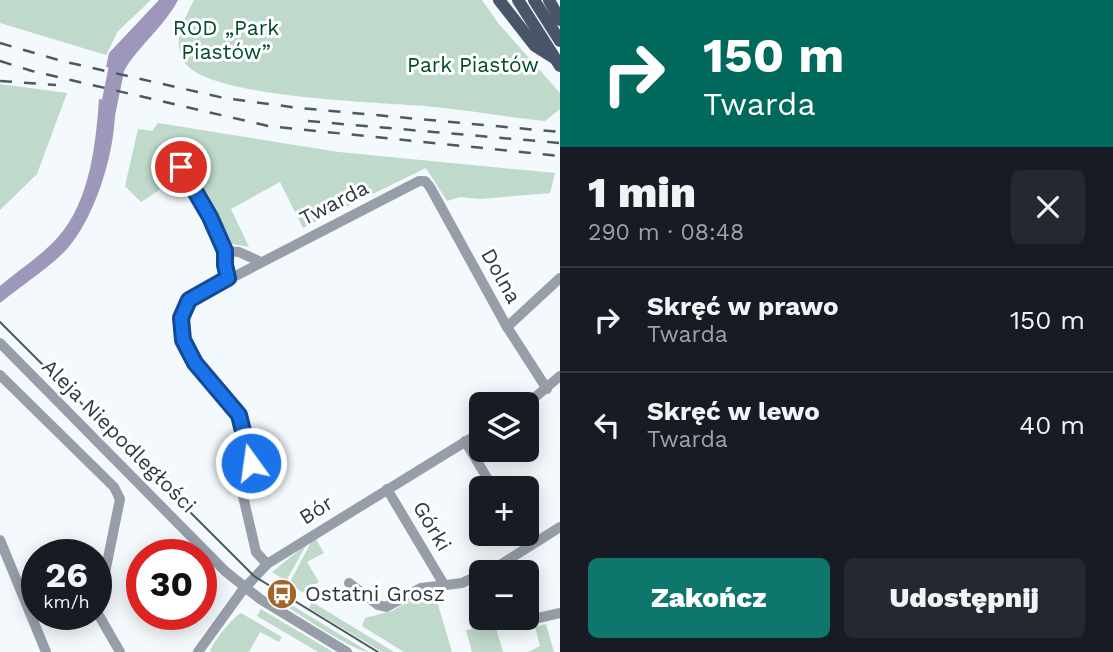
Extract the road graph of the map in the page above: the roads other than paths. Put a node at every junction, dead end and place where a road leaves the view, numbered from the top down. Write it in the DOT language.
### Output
graph roads {
  1 [pos="499,0"];
  2 [pos="518,0"];
  3 [pos="534,0"];
  4 [pos="550,0"];
  5 [pos="560,20"];
  6 [pos="560,41"];
  7 [pos="557,62"];
  8 [pos="181,167"];
  9 [pos="425,181"];
  10 [pos="225,251"];
  11 [pos="261,262"];
  12 [pos="228,278"];
  13 [pos="560,278"];
  14 [pos="507,327"];
  15 [pos="0,343"];
  16 [pos="0,375"];
  17 [pos="560,376"];
  18 [pos="547,388"];
  19 [pos="539,394"];
  20 [pos="469,439"];
  21 [pos="465,441"];
  22 [pos="486,476"];
  23 [pos="387,489"];
  24 [pos="560,527"];
  25 [pos="539,539"];
  26 [pos="0,540"];
  27 [pos="528,546"];
  28 [pos="512,560"];
  29 [pos="267,564"];
  30 [pos="469,580"];
  31 [pos="349,583"];
  32 [pos="443,583"];
  33 [pos="244,588"];
  34 [pos="560,614"];
  35 [pos="539,618"];
  36 [pos="47,652"];
  37 [pos="120,652"];
  38 [pos="198,652"];
  39 [pos="347,652"];
  1 -- 7 [label="main road"];
  2 -- 7 [label="main road"];
  3 -- 6 [label="main road"];
  4 -- 5 [label="main road"];
  8 -- 10 [label="street"];
  9 -- 11 [label="street, Twarda"];
  9 -- 14 [label="street, Dolna"];
  10 -- 11 [label="street"];
  10 -- 12 [label="street"];
  11 -- 12 [label="street, Twarda"];
  12 -- 29 [label="street, Twarda"];
  13 -- 14 [label="street"];
  14 -- 18 [label="street, Dolna"];
  15 -- 33 [label="street, Aleja Niepodległości"];
  16 -- 37 [label="street"];
  17 -- 18 [label="street"];
  18 -- 19 [label="street"];
  20 -- 21 [label="street, Bór"];
  21 -- 22 [label="street"];
  21 -- 23 [label="street, Bór"];
  23 -- 29 [label="street, Bór"];
  23 -- 32 [label="street, Górki"];
  24 -- 25 [label="street"];
  26 -- 36 [label="street"];
  27 -- 28 [label="street"];
  29 -- 33 [label="street, Bór"];
  30 -- 32 [label="street"];
  31 -- 32 [label="street"];
  33 -- 38 [label="street, Bór"];
  33 -- 39 [label="street, Aleja Niepodległości"];
  34 -- 35 [label="street"];
}
